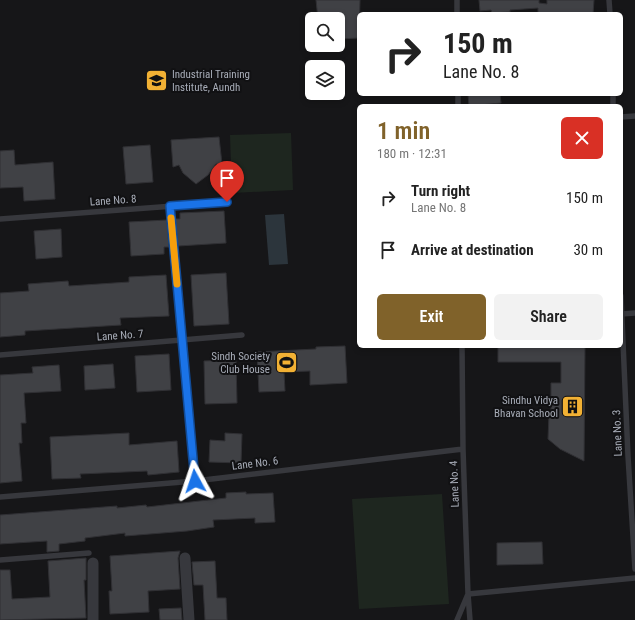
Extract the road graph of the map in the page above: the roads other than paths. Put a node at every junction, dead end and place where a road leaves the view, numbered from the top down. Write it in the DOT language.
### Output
graph roads {
  1 [pos="456,0"];
  2 [pos="609,0"];
  3 [pos="457,12"];
  4 [pos="610,12"];
  5 [pos="635,116"];
  6 [pos="623,117"];
  7 [pos="227,202"];
  8 [pos="170,206"];
  9 [pos="0,219"];
  10 [pos="635,313"];
  11 [pos="623,314"];
  12 [pos="242,335"];
  13 [pos="182,340"];
  14 [pos="462,348"];
  15 [pos="623,348"];
  16 [pos="0,355"];
  17 [pos="463,449"];
  18 [pos="628,456"];
  19 [pos="635,456"];
  20 [pos="195,481"];
  21 [pos="0,497"];
  22 [pos="91,558"];
  23 [pos="185,558"];
  24 [pos="0,560"];
  25 [pos="635,569"];
  26 [pos="635,578"];
  27 [pos="468,594"];
  28 [pos="93,620"];
  29 [pos="189,620"];
  30 [pos="457,620"];
  31 [pos="470,620"];
  1 -- 3 [label="lane"];
  2 -- 4 [label="lane"];
  5 -- 6 [label="lane"];
  7 -- 8 [label="lane, Lane No. 8"];
  8 -- 9 [label="lane, Lane No. 8"];
  8 -- 13 [label="lane"];
  10 -- 11 [label="lane"];
  12 -- 13 [label="lane, Lane No. 7"];
  13 -- 16 [label="lane, Lane No. 7"];
  13 -- 20 [label="lane"];
  14 -- 17 [label="lane, Lane No. 4"];
  15 -- 18 [label="lane, Lane No. 3"];
  17 -- 20 [label="lane, Lane No. 6"];
  17 -- 27 [label="lane, Lane No. 4"];
  18 -- 19 [label="lane"];
  18 -- 25 [label="lane, Lane No. 3"];
  20 -- 21 [label="lane, Lane No. 6"];
  22 -- 24 [label="lane"];
  22 -- 28 [label="street"];
  23 -- 29 [label="street"];
  26 -- 27 [label="lane"];
  27 -- 30 [label="lane, Lane No. 4"];
  27 -- 31 [label="lane"];
}
